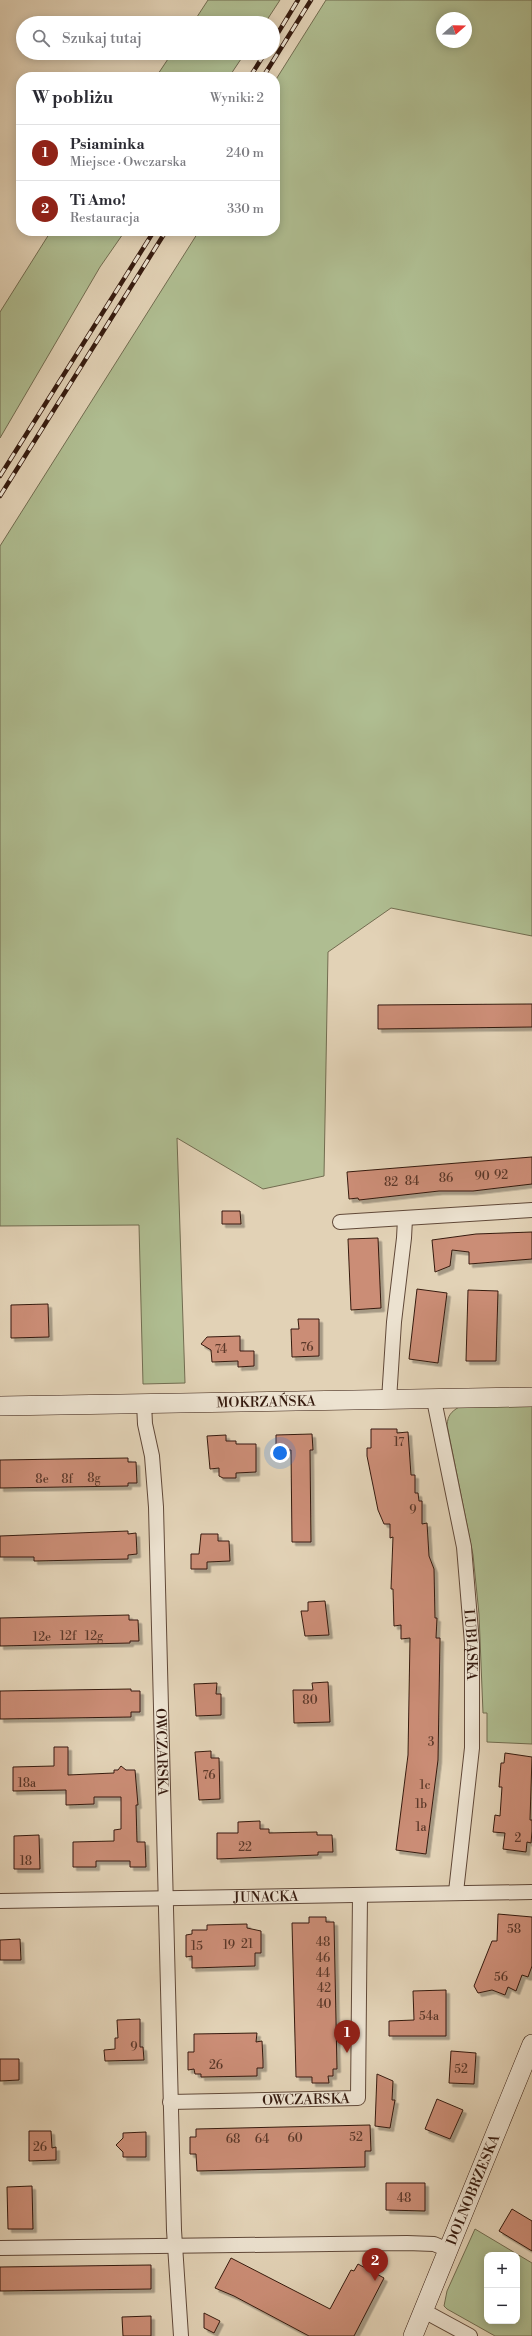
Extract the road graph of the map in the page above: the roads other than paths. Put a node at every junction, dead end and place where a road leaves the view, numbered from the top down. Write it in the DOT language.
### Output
graph roads {
  1 [pos="532,1210"];
  2 [pos="404,1220"];
  3 [pos="340,1222"];
  4 [pos="532,1397"];
  5 [pos="389,1400"];
  6 [pos="434,1400"];
  7 [pos="144,1403"];
  8 [pos="0,1406"];
  9 [pos="456,1892"];
  10 [pos="532,1892"];
  11 [pos="360,1895"];
  12 [pos="165,1899"];
  13 [pos="0,1901"];
  14 [pos="532,2044"];
  15 [pos="170,2102"];
  16 [pos="176,2247"];
  17 [pos="0,2248"];
  18 [pos="448,2250"];
  19 [pos="424,2311"];
  20 [pos="181,2336"];
  21 [pos="413,2336"];
  22 [pos="470,2336"];
  1 -- 2 [label="street"];
  2 -- 3 [label="street"];
  2 -- 5 [label="street"];
  4 -- 6 [label="street, MOKRZAŃSKA"];
  5 -- 6 [label="street, MOKRZAŃSKA"];
  5 -- 7 [label="street, MOKRZAŃSKA"];
  6 -- 9 [label="street, LUBIĄSKA"];
  7 -- 8 [label="street, MOKRZAŃSKA"];
  7 -- 12 [label="street, OWCZARSKA"];
  9 -- 10 [label="street, JUNACKA"];
  9 -- 11 [label="street, JUNACKA"];
  11 -- 12 [label="street, JUNACKA"];
  11 -- 15 [label="street, OWCZARSKA"];
  12 -- 13 [label="street, JUNACKA"];
  12 -- 15 [label="street, OWCZARSKA"];
  14 -- 18 [label="street, DOLNOBRZESKA"];
  15 -- 16 [label="street, OWCZARSKA"];
  16 -- 17 [label="street"];
  16 -- 18 [label="street"];
  16 -- 20 [label="street, OWCZARSKA"];
  18 -- 19 [label="street, DOLNOBRZESKA"];
  19 -- 21 [label="street, DOLNOBRZESKA"];
  19 -- 22 [label="street"];
}
